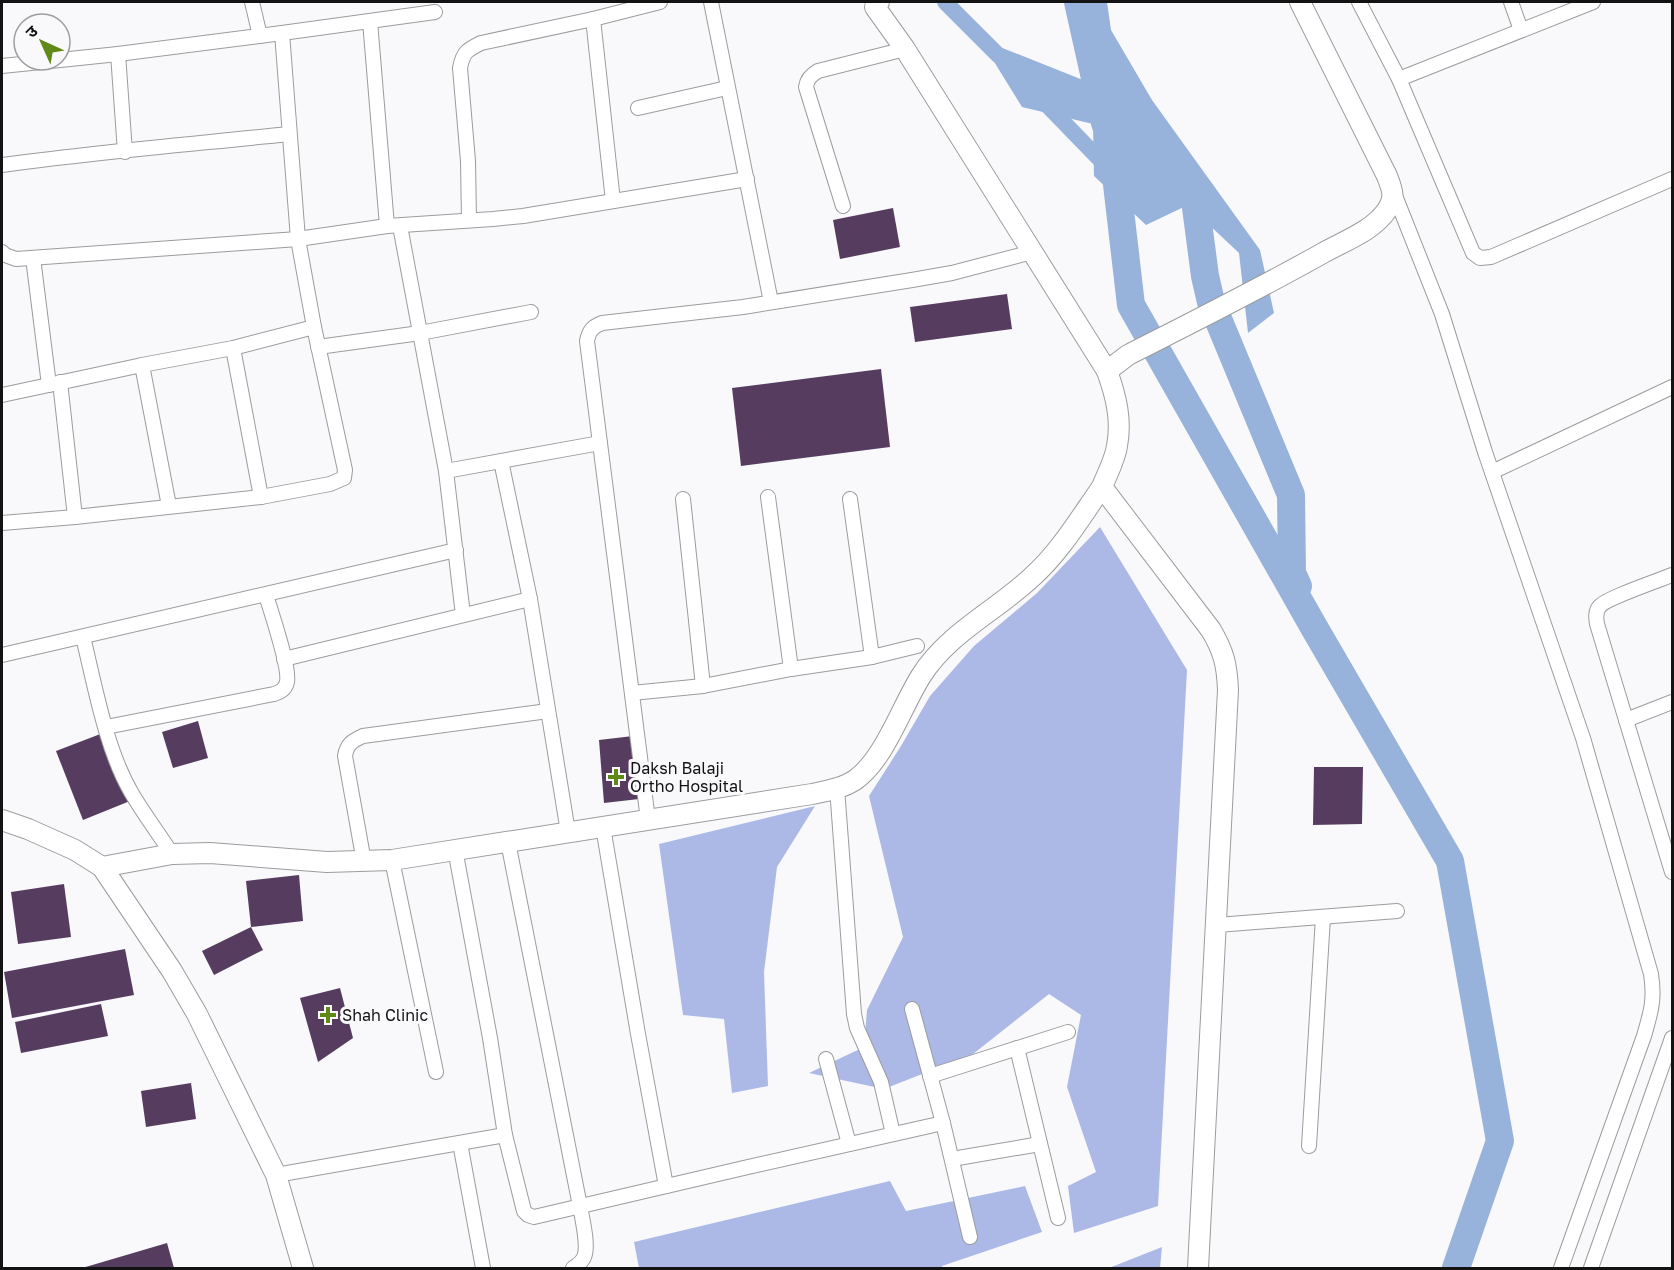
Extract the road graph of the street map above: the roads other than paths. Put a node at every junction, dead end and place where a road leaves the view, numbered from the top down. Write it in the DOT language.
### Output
graph roads {
  1 [pos="252,2"];
  2 [pos="660,2"];
  3 [pos="711,2"];
  4 [pos="1300,2"];
  5 [pos="1359,2"];
  6 [pos="1510,2"];
  7 [pos="1593,2"];
  8 [pos="875,3"];
  9 [pos="435,12"];
  10 [pos="593,19"];
  11 [pos="370,21"];
  12 [pos="1521,30"];
  13 [pos="282,33"];
  14 [pos="260,36"];
  15 [pos="905,49"];
  16 [pos="118,54"];
  17 [pos="2,66"];
  18 [pos="1399,79"];
  19 [pos="727,88"];
  20 [pos="638,108"];
  21 [pos="289,134"];
  22 [pos="125,152"];
  23 [pos="2,165"];
  24 [pos="747,179"];
  25 [pos="1672,179"];
  26 [pos="1394,193"];
  27 [pos="613,201"];
  28 [pos="843,206"];
  29 [pos="469,220"];
  30 [pos="394,226"];
  31 [pos="298,239"];
  32 [pos="2,252"];
  33 [pos="1032,252"];
  34 [pos="33,258"];
  35 [pos="771,302"];
  36 [pos="531,312"];
  37 [pos="314,327"];
  38 [pos="420,333"];
  39 [pos="318,347"];
  40 [pos="233,348"];
  41 [pos="142,365"];
  42 [pos="1107,371"];
  43 [pos="55,384"];
  44 [pos="1672,387"];
  45 [pos="2,395"];
  46 [pos="600,443"];
  47 [pos="501,461"];
  48 [pos="446,471"];
  49 [pos="1492,472"];
  50 [pos="1102,487"];
  51 [pos="261,496"];
  52 [pos="768,497"];
  53 [pos="683,499"];
  54 [pos="850,499"];
  55 [pos="169,506"];
  56 [pos="75,517"];
  57 [pos="2,524"];
  58 [pos="456,550"];
  59 [pos="1672,575"];
  60 [pos="266,595"];
  61 [pos="530,599"];
  62 [pos="464,615"];
  63 [pos="83,637"];
  64 [pos="917,646"];
  65 [pos="2,655"];
  66 [pos="872,657"];
  67 [pos="284,659"];
  68 [pos="791,669"];
  69 [pos="703,686"];
  70 [pos="632,693"];
  71 [pos="1672,702"];
  72 [pos="548,711"];
  73 [pos="1626,720"];
  74 [pos="106,727"];
  75 [pos="837,788"];
  76 [pos="2,820"];
  77 [pos="648,820"];
  78 [pos="603,827"];
  79 [pos="568,832"];
  80 [pos="508,842"];
  81 [pos="455,849"];
  82 [pos="172,854"];
  83 [pos="392,860"];
  84 [pos="364,862"];
  85 [pos="102,867"];
  86 [pos="1672,872"];
  87 [pos="1396,911"];
  88 [pos="1323,917"];
  89 [pos="1217,925"];
  90 [pos="912,1009"];
  91 [pos="1068,1032"];
  92 [pos="1672,1038"];
  93 [pos="1017,1048"];
  94 [pos="826,1059"];
  95 [pos="436,1072"];
  96 [pos="930,1076"];
  97 [pos="943,1123"];
  98 [pos="893,1134"];
  99 [pos="505,1135"];
  100 [pos="460,1143"];
  101 [pos="849,1144"];
  102 [pos="1040,1144"];
  103 [pos="1309,1146"];
  104 [pos="952,1160"];
  105 [pos="276,1175"];
  106 [pos="666,1186"];
  107 [pos="580,1206"];
  108 [pos="1058,1218"];
  109 [pos="970,1237"];
  110 [pos="303,1269"];
  111 [pos="483,1269"];
  112 [pos="573,1269"];
  113 [pos="1198,1269"];
  114 [pos="1561,1269"];
  115 [pos="1591,1269"];
  1 -- 14 [label="street"];
  2 -- 10 [label="street"];
  3 -- 19 [label="street"];
  4 -- 26 [label="street"];
  5 -- 18 [label="street"];
  6 -- 12 [label="street"];
  7 -- 12 [label="street"];
  8 -- 15 [label="street"];
  9 -- 11 [label="street"];
  10 -- 27 [label="street"];
  10 -- 29 [label="street"];
  11 -- 13 [label="street"];
  11 -- 30 [label="street"];
  12 -- 18 [label="street"];
  13 -- 14 [label="street"];
  13 -- 21 [label="street"];
  14 -- 16 [label="street"];
  15 -- 28 [label="street"];
  15 -- 33 [label="street"];
  16 -- 17 [label="street"];
  16 -- 22 [label="street"];
  18 -- 25 [label="street"];
  19 -- 20 [label="street"];
  19 -- 24 [label="street"];
  21 -- 22 [label="street"];
  21 -- 31 [label="street"];
  22 -- 23 [label="street"];
  24 -- 27 [label="street"];
  24 -- 35 [label="street"];
  26 -- 42 [label="street"];
  26 -- 49 [label="street"];
  27 -- 29 [label="street"];
  29 -- 30 [label="street"];
  30 -- 31 [label="street"];
  30 -- 38 [label="street"];
  31 -- 34 [label="street"];
  31 -- 37 [label="street"];
  32 -- 34 [label="street"];
  33 -- 35 [label="street"];
  33 -- 42 [label="street"];
  34 -- 43 [label="street"];
  35 -- 46 [label="street"];
  36 -- 38 [label="street"];
  37 -- 39 [label="street"];
  37 -- 40 [label="street"];
  38 -- 39 [label="street"];
  38 -- 48 [label="street"];
  39 -- 51 [label="street"];
  40 -- 41 [label="street"];
  40 -- 51 [label="street"];
  41 -- 43 [label="street"];
  41 -- 55 [label="street"];
  42 -- 50 [label="street"];
  43 -- 45 [label="street"];
  43 -- 56 [label="street"];
  44 -- 49 [label="street"];
  46 -- 47 [label="street"];
  46 -- 70 [label="street"];
  47 -- 48 [label="street"];
  47 -- 61 [label="street"];
  48 -- 58 [label="street"];
  49 -- 114 [label="street"];
  50 -- 75 [label="street"];
  50 -- 89 [label="street"];
  51 -- 55 [label="street"];
  52 -- 68 [label="street"];
  53 -- 69 [label="street"];
  54 -- 66 [label="street"];
  55 -- 56 [label="street"];
  56 -- 57 [label="street"];
  58 -- 60 [label="street"];
  58 -- 62 [label="street"];
  59 -- 73 [label="street"];
  60 -- 63 [label="street"];
  60 -- 67 [label="street"];
  61 -- 62 [label="street"];
  61 -- 72 [label="street"];
  62 -- 67 [label="street"];
  63 -- 65 [label="street"];
  63 -- 74 [label="street"];
  64 -- 66 [label="street"];
  66 -- 68 [label="street"];
  67 -- 74 [label="street"];
  68 -- 69 [label="street"];
  69 -- 70 [label="street"];
  70 -- 77 [label="street"];
  71 -- 73 [label="street"];
  72 -- 79 [label="street"];
  72 -- 84 [label="street"];
  73 -- 86 [label="street"];
  74 -- 82 [label="street"];
  75 -- 77 [label="street"];
  75 -- 98 [label="street"];
  76 -- 85 [label="street"];
  77 -- 78 [label="street"];
  78 -- 79 [label="street"];
  78 -- 106 [label="street"];
  79 -- 80 [label="street"];
  80 -- 81 [label="street"];
  80 -- 107 [label="street"];
  81 -- 83 [label="street"];
  81 -- 99 [label="street"];
  82 -- 84 [label="street"];
  82 -- 85 [label="street"];
  83 -- 84 [label="street"];
  83 -- 95 [label="street"];
  85 -- 105 [label="street"];
  87 -- 88 [label="street"];
  88 -- 89 [label="street"];
  88 -- 103 [label="street"];
  89 -- 113 [label="street"];
  90 -- 96 [label="street"];
  91 -- 93 [label="street"];
  92 -- 115 [label="street"];
  93 -- 96 [label="street"];
  93 -- 102 [label="street"];
  94 -- 101 [label="street"];
  96 -- 97 [label="street"];
  97 -- 98 [label="street"];
  97 -- 104 [label="street"];
  98 -- 101 [label="street"];
  99 -- 100 [label="street"];
  99 -- 107 [label="street"];
  100 -- 105 [label="street"];
  100 -- 111 [label="street"];
  101 -- 106 [label="street"];
  102 -- 104 [label="street"];
  102 -- 108 [label="street"];
  104 -- 109 [label="street"];
  105 -- 110 [label="street"];
  106 -- 107 [label="street"];
  107 -- 112 [label="street"];
}
